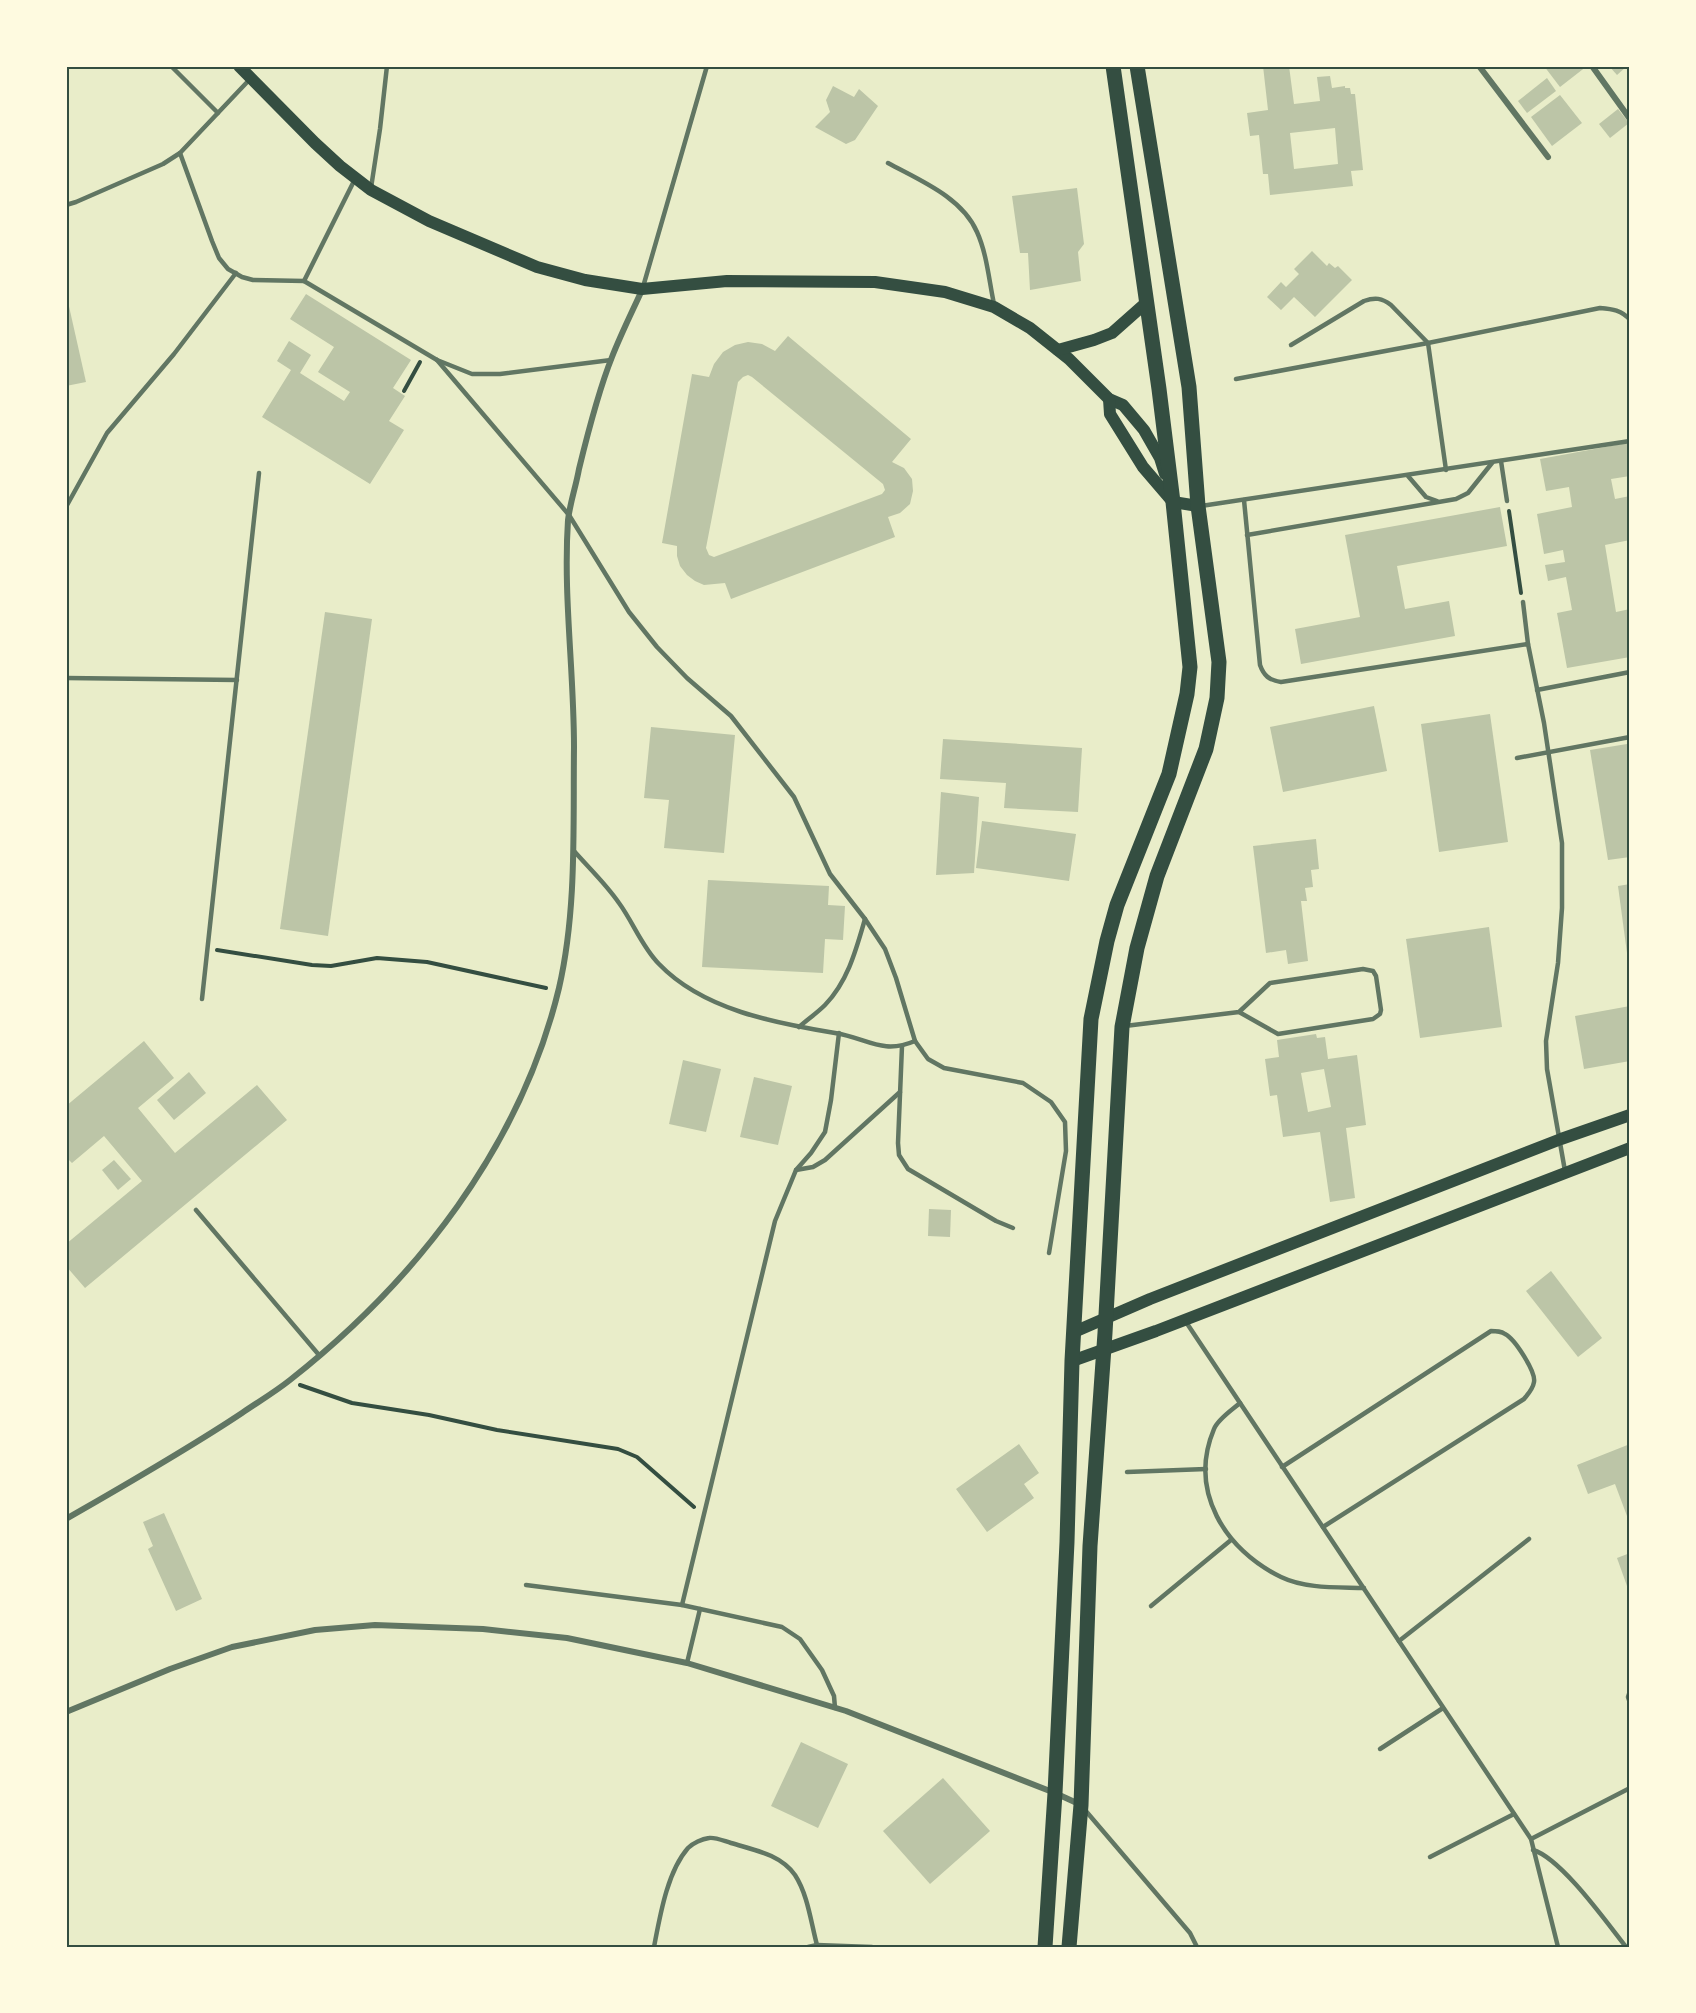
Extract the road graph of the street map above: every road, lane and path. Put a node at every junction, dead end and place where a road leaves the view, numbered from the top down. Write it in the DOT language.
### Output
graph roads {
  1 [pos="171,66"];
  2 [pos="239,66"];
  3 [pos="387,66"];
  4 [pos="707,66"];
  5 [pos="1113,66"];
  6 [pos="1137,66"];
  7 [pos="1479,66"];
  8 [pos="1592,66"];
  9 [pos="251,78"];
  10 [pos="218,113"];
  11 [pos="1630,119"];
  12 [pos="180,153"];
  13 [pos="1548,157"];
  14 [pos="888,163"];
  15 [pos="356,178"];
  16 [pos="371,190"];
  17 [pos="66,205"];
  18 [pos="236,273"];
  19 [pos="304,281"];
  20 [pos="642,289"];
  21 [pos="1147,302"];
  22 [pos="994,307"];
  23 [pos="1630,320"];
  24 [pos="1428,344"];
  25 [pos="1291,345"];
  26 [pos="1058,350"];
  27 [pos="425,353"];
  28 [pos="436,360"];
  29 [pos="611,360"];
  30 [pos="1236,379"];
  31 [pos="405,391"];
  32 [pos="1109,399"];
  33 [pos="1630,441"];
  34 [pos="1501,461"];
  35 [pos="1492,463"];
  36 [pos="1446,470"];
  37 [pos="259,473"];
  38 [pos="1408,476"];
  39 [pos="1244,500"];
  40 [pos="1440,501"];
  41 [pos="1507,501"];
  42 [pos="1173,502"];
  43 [pos="1198,506"];
  44 [pos="66,507"];
  45 [pos="1509,513"];
  46 [pos="569,515"];
  47 [pos="1247,535"];
  48 [pos="1521,592"];
  49 [pos="1522,602"];
  50 [pos="1528,644"];
  51 [pos="1630,672"];
  52 [pos="66,678"];
  53 [pos="237,680"];
  54 [pos="1538,690"];
  55 [pos="1630,737"];
  56 [pos="1548,752"];
  57 [pos="1517,758"];
  58 [pos="573,851"];
  59 [pos="865,919"];
  60 [pos="208,948"];
  61 [pos="558,991"];
  62 [pos="202,999"];
  63 [pos="1239,1012"];
  64 [pos="799,1027"];
  65 [pos="1122,1027"];
  66 [pos="839,1033"];
  67 [pos="915,1041"];
  68 [pos="902,1046"];
  69 [pos="900,1092"];
  70 [pos="1630,1115"];
  71 [pos="1561,1139"];
  72 [pos="1630,1148"];
  73 [pos="796,1170"];
  74 [pos="1565,1172"];
  75 [pos="196,1210"];
  76 [pos="1013,1228"];
  77 [pos="1049,1253"];
  78 [pos="1105,1319"];
  79 [pos="1184,1320"];
  80 [pos="1074,1332"];
  81 [pos="1103,1350"];
  82 [pos="319,1355"];
  83 [pos="1072,1360"];
  84 [pos="289,1381"];
  85 [pos="1240,1403"];
  86 [pos="1282,1467"];
  87 [pos="1206,1469"];
  88 [pos="1127,1472"];
  89 [pos="704,1515"];
  90 [pos="66,1519"];
  91 [pos="1323,1527"];
  92 [pos="1528,1539"];
  93 [pos="1231,1540"];
  94 [pos="526,1585"];
  95 [pos="1364,1588"];
  96 [pos="682,1605"];
  97 [pos="1152,1606"];
  98 [pos="700,1609"];
  99 [pos="1399,1641"];
  100 [pos="687,1663"];
  101 [pos="1630,1691"];
  102 [pos="1630,1703"];
  103 [pos="835,1708"];
  104 [pos="1443,1708"];
  105 [pos="66,1712"];
  106 [pos="1380,1749"];
  107 [pos="1630,1788"];
  108 [pos="1055,1793"];
  109 [pos="1081,1805"];
  110 [pos="1514,1814"];
  111 [pos="1531,1839"];
  112 [pos="1533,1850"];
  113 [pos="1430,1857"];
  114 [pos="816,1945"];
  115 [pos="1628,1946"];
  116 [pos="654,1947"];
  117 [pos="808,1947"];
  118 [pos="872,1947"];
  119 [pos="1045,1947"];
  120 [pos="1070,1947"];
  121 [pos="1197,1947"];
  122 [pos="1558,1947"];
  1 -- 10 [label="lane"];
  2 -- 9 [label="main road"];
  3 -- 16 [label="lane"];
  4 -- 20 [label="lane"];
  5 -- 21 [label="main road"];
  6 -- 43 [label="main road"];
  7 -- 13 [label="street"];
  8 -- 11 [label="street"];
  9 -- 10 [label="lane"];
  9 -- 15 [label="main road"];
  10 -- 12 [label="lane"];
  12 -- 17 [label="lane"];
  12 -- 18 [label="lane"];
  14 -- 22 [label="lane"];
  15 -- 16 [label="main road"];
  15 -- 19 [label="lane"];
  16 -- 20 [label="main road"];
  18 -- 19 [label="lane"];
  18 -- 44 [label="lane"];
  19 -- 27 [label="lane"];
  20 -- 22 [label="main road"];
  20 -- 29 [label="street"];
  21 -- 26 [label="main road"];
  21 -- 42 [label="main road"];
  22 -- 26 [label="main road"];
  23 -- 24 [label="lane"];
  24 -- 25 [label="lane"];
  24 -- 30 [label="lane"];
  24 -- 36 [label="lane"];
  26 -- 32 [label="main road"];
  27 -- 28 [label="lane"];
  27 -- 31 [label="path"];
  28 -- 29 [label="lane"];
  28 -- 46 [label="lane"];
  29 -- 46 [label="street"];
  32 -- 42 [label="main road"];
  32 -- 42 [label="main road"];
  33 -- 34 [label="lane"];
  34 -- 35 [label="lane"];
  34 -- 41 [label="lane"];
  35 -- 36 [label="lane"];
  35 -- 40 [label="lane"];
  36 -- 38 [label="lane"];
  37 -- 53 [label="lane"];
  38 -- 39 [label="lane"];
  38 -- 40 [label="lane"];
  39 -- 43 [label="lane"];
  39 -- 47 [label="lane"];
  40 -- 47 [label="lane"];
  42 -- 43 [label="main road"];
  42 -- 80 [label="main road"];
  43 -- 65 [label="main road"];
  45 -- 48 [label="path"];
  46 -- 58 [label="street"];
  46 -- 59 [label="lane"];
  47 -- 50 [label="lane"];
  49 -- 50 [label="lane"];
  50 -- 54 [label="lane"];
  51 -- 54 [label="lane"];
  52 -- 53 [label="lane"];
  53 -- 60 [label="lane"];
  54 -- 56 [label="lane"];
  55 -- 56 [label="lane"];
  56 -- 57 [label="lane"];
  56 -- 71 [label="lane"];
  58 -- 61 [label="street"];
  58 -- 64 [label="lane"];
  59 -- 64 [label="lane"];
  59 -- 67 [label="lane"];
  60 -- 61 [label="path"];
  60 -- 62 [label="lane"];
  61 -- 82 [label="street"];
  63 -- 63 [label="lane"];
  63 -- 65 [label="lane"];
  64 -- 66 [label="lane"];
  65 -- 78 [label="main road"];
  66 -- 68 [label="lane"];
  66 -- 73 [label="lane"];
  67 -- 68 [label="lane"];
  67 -- 77 [label="lane"];
  68 -- 69 [label="lane"];
  69 -- 73 [label="lane"];
  69 -- 76 [label="lane"];
  70 -- 71 [label="main road"];
  71 -- 74 [label="lane"];
  71 -- 78 [label="main road"];
  72 -- 74 [label="main road"];
  73 -- 89 [label="lane"];
  74 -- 79 [label="main road"];
  75 -- 82 [label="lane"];
  78 -- 80 [label="main road"];
  78 -- 81 [label="main road"];
  79 -- 81 [label="main road"];
  79 -- 85 [label="lane"];
  80 -- 83 [label="main road"];
  81 -- 83 [label="main road"];
  81 -- 109 [label="main road"];
  82 -- 84 [label="street"];
  83 -- 108 [label="main road"];
  84 -- 89 [label="path"];
  84 -- 90 [label="street"];
  85 -- 86 [label="lane"];
  85 -- 87 [label="lane"];
  86 -- 91 [label="lane"];
  86 -- 91 [label="lane"];
  87 -- 88 [label="lane"];
  87 -- 93 [label="lane"];
  89 -- 96 [label="lane"];
  91 -- 95 [label="lane"];
  92 -- 99 [label="lane"];
  93 -- 95 [label="lane"];
  93 -- 97 [label="lane"];
  94 -- 96 [label="lane"];
  95 -- 99 [label="lane"];
  96 -- 98 [label="lane"];
  98 -- 100 [label="lane"];
  98 -- 103 [label="lane"];
  99 -- 104 [label="lane"];
  100 -- 103 [label="street"];
  100 -- 105 [label="street"];
  101 -- 102 [label="lane"];
  103 -- 108 [label="street"];
  104 -- 106 [label="lane"];
  104 -- 110 [label="lane"];
  107 -- 111 [label="lane"];
  108 -- 109 [label="street"];
  108 -- 119 [label="main road"];
  109 -- 120 [label="main road"];
  109 -- 121 [label="lane"];
  110 -- 111 [label="lane"];
  110 -- 113 [label="lane"];
  111 -- 112 [label="lane"];
  112 -- 115 [label="lane"];
  112 -- 122 [label="lane"];
  114 -- 116 [label="lane"];
  114 -- 117 [label="lane"];
  114 -- 118 [label="lane"];
}
